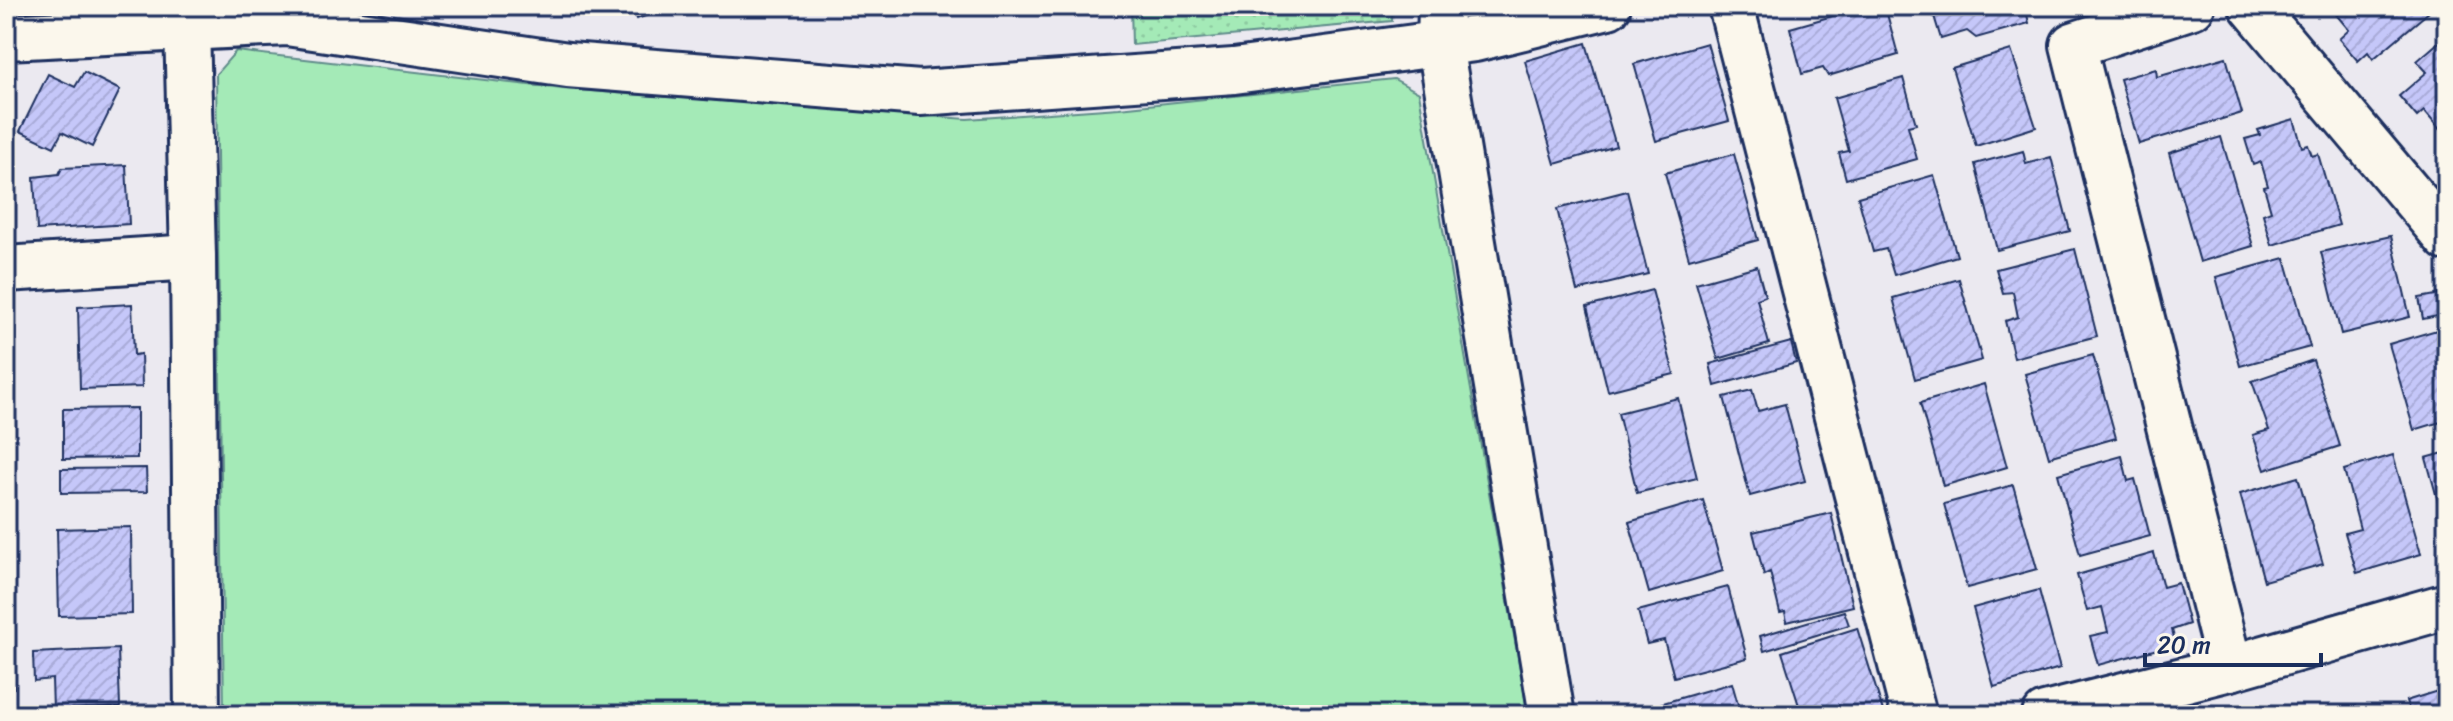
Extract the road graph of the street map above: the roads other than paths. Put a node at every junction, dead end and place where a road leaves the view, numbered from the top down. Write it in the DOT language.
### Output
graph roads {
  1 [pos="1608,6"];
  2 [pos="1731,6"];
  3 [pos="2192,6"];
  4 [pos="2252,6"];
  5 [pos="1440,25"];
  6 [pos="187,26"];
  7 [pos="6,37"];
  8 [pos="2447,238"];
  9 [pos="193,257"];
  10 [pos="6,269"];
  11 [pos="2447,606"];
  12 [pos="2230,668"];
  13 [pos="197,715"];
  14 [pos="1552,715"];
  15 [pos="1914,715"];
  16 [pos="2045,715"];
  1 -- 5 [label="street"];
  2 -- 15 [label="street"];
  3 -- 12 [label="street"];
  4 -- 8 [label="street"];
  5 -- 6 [label="street"];
  5 -- 14 [label="street"];
  6 -- 7 [label="street"];
  6 -- 9 [label="street"];
  9 -- 10 [label="street"];
  9 -- 13 [label="street"];
  11 -- 12 [label="street"];
  12 -- 16 [label="street"];
}
